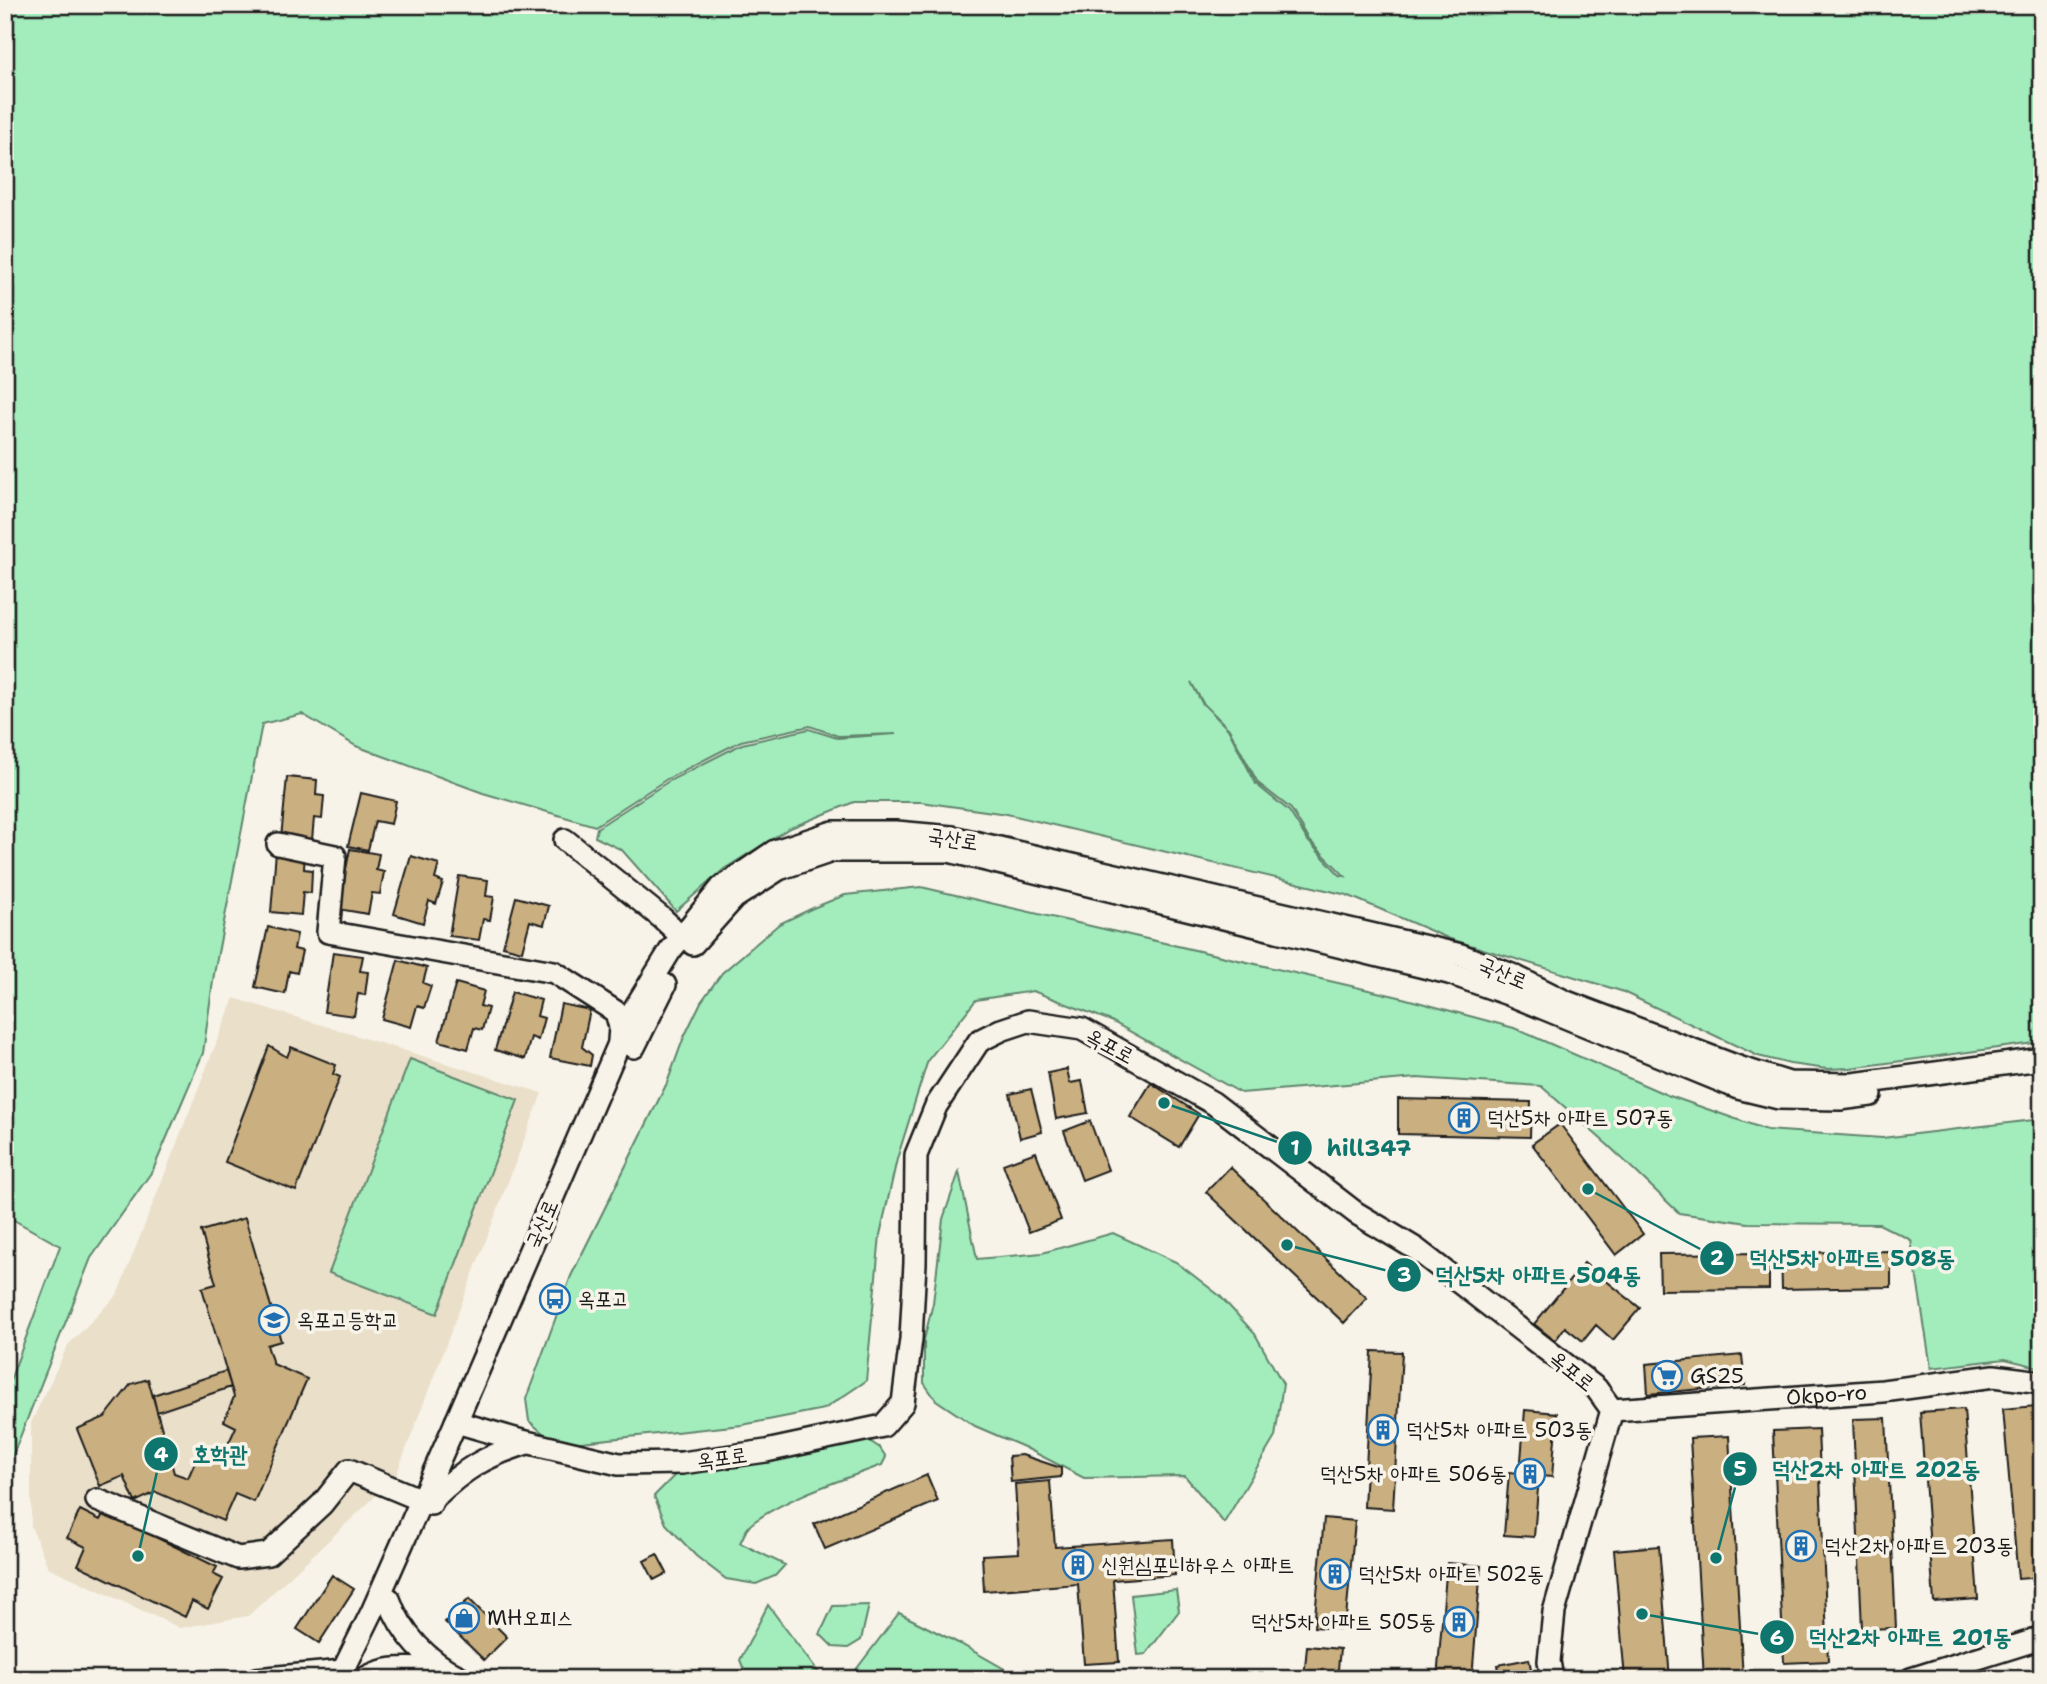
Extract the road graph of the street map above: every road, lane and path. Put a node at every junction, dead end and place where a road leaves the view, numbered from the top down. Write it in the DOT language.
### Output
graph roads {
  1 [pos="565,840"];
  2 [pos="278,844"];
  3 [pos="682,937"];
  4 [pos="640,999"];
  5 [pos="616,1012"];
  6 [pos="619,1047"];
  7 [pos="2042,1059"];
  8 [pos="2042,1073"];
  9 [pos="2042,1381"];
  10 [pos="1612,1410"];
  11 [pos="461,1424"];
  12 [pos="528,1443"];
  13 [pos="97,1500"];
  14 [pos="429,1501"];
  15 [pos="389,1599"];
  16 [pos="2042,1639"];
  17 [pos="443,1669"];
  18 [pos="345,1676"];
  19 [pos="256,1679"];
  20 [pos="364,1679"];
  21 [pos="463,1679"];
  22 [pos="1552,1679"];
  23 [pos="1911,1679"];
  1 -- 3 [label="street"];
  2 -- 5 [label="street"];
  3 -- 4 [label="street, 국산로"];
  3 -- 7 [label="street, 국산로"];
  4 -- 5 [label="street"];
  4 -- 6 [label="street, 국산로"];
  5 -- 6 [label="street"];
  6 -- 11 [label="street, 국산로"];
  8 -- 11 [label="street, 국산로"];
  9 -- 10 [label="street, Okpo-ro"];
  10 -- 12 [label="street, 옥포로"];
  10 -- 22 [label="street, 옥포로"];
  11 -- 12 [label="street, 옥포로"];
  11 -- 14 [label="street, 국산로"];
  12 -- 14 [label="street"];
  13 -- 14 [label="street"];
  14 -- 15 [label="street, 국산로"];
  14 -- 18 [label="street, 국산로"];
  15 -- 17 [label="street"];
  15 -- 18 [label="street, 국산로"];
  16 -- 23 [label="street"];
  17 -- 20 [label="street"];
  17 -- 21 [label="street"];
  18 -- 19 [label="street"];
}
